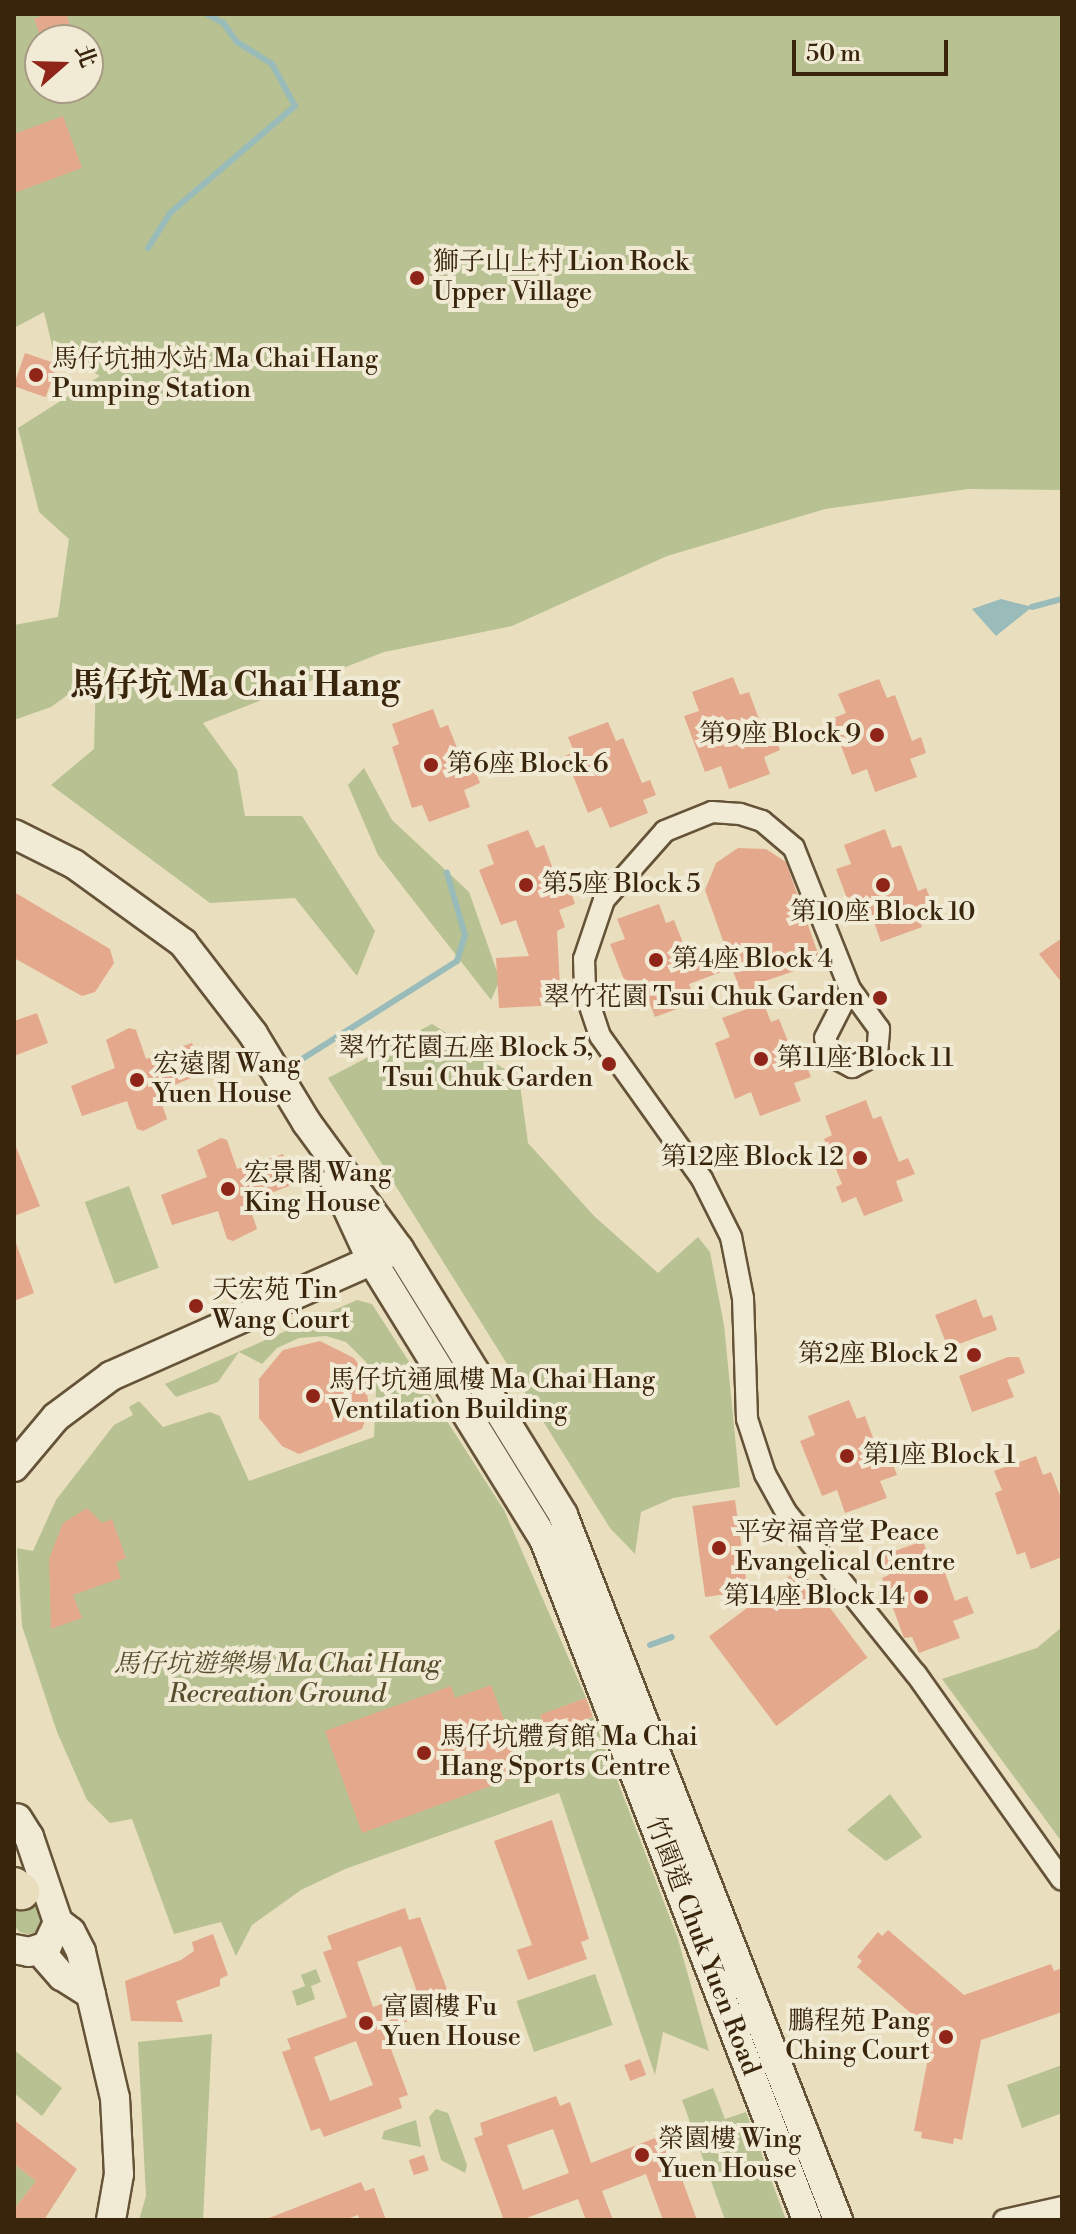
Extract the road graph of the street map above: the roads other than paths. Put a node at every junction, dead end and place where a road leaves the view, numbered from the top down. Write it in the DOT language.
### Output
graph roads {
  1 [pos="14,834"];
  2 [pos="850,989"];
  3 [pos="307,1123"];
  4 [pos="399,1249"];
  5 [pos="371,1259"];
  6 [pos="14,1467"];
  7 [pos="16,1812"];
  8 [pos="1062,1880"];
  9 [pos="32,1899"];
  10 [pos="24,1955"];
  11 [pos="91,1994"];
  12 [pos="1062,2207"];
  13 [pos="111,2220"];
  14 [pos="807,2220"];
  15 [pos="838,2220"];
  16 [pos="1004,2220"];
  1 -- 3 [label="main road, 竹園道 Chuk Yuen Road"];
  2 -- 8 [label="street"];
  3 -- 4 [label="main road, 竹園道 Chuk Yuen Road"];
  3 -- 5 [label="main road, 竹園道 Chuk Yuen Road"];
  4 -- 5 [label="main road"];
  4 -- 15 [label="main road, 竹園道 Chuk Yuen Road"];
  5 -- 6 [label="main road"];
  5 -- 14 [label="main road, 竹園道 Chuk Yuen Road"];
  7 -- 9 [label="main road"];
  9 -- 10 [label="main road"];
  9 -- 11 [label="main road"];
  10 -- 11 [label="main road"];
  11 -- 13 [label="main road"];
  12 -- 16 [label="street"];
}
